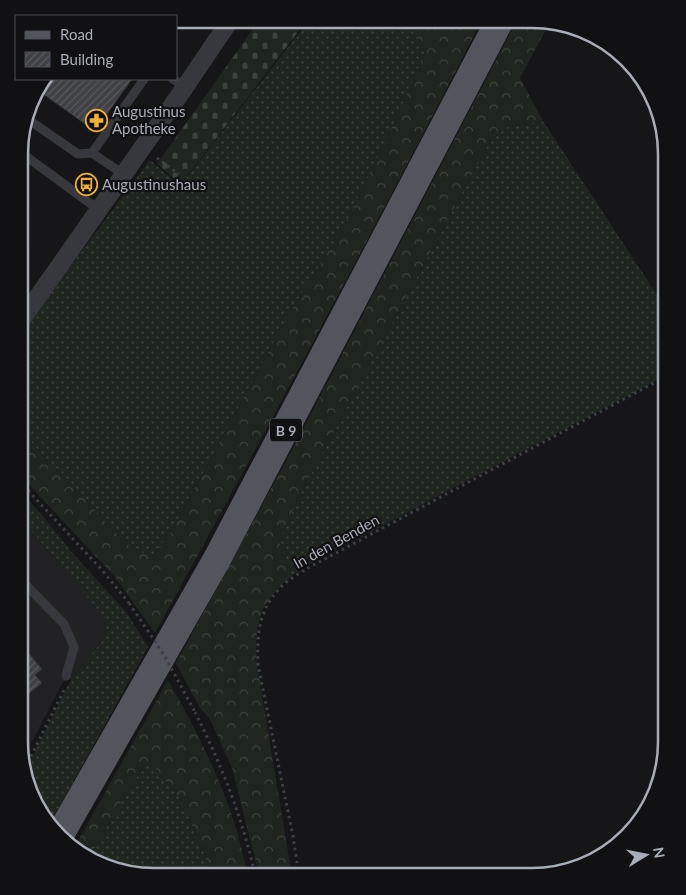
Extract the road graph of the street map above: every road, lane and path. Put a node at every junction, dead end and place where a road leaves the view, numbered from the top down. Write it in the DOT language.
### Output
graph roads {
  1 [pos="224,28"];
  2 [pos="496,28"];
  3 [pos="143,80"];
  4 [pos="179,83"];
  5 [pos="32,122"];
  6 [pos="142,148"];
  7 [pos="92,153"];
  8 [pos="28,158"];
  9 [pos="123,174"];
  10 [pos="178,174"];
  11 [pos="98,209"];
  12 [pos="28,310"];
  13 [pos="658,381"];
  14 [pos="28,491"];
  15 [pos="28,587"];
  16 [pos="66,676"];
  17 [pos="29,760"];
  18 [pos="63,830"];
  19 [pos="253,868"];
  20 [pos="298,868"];
  1 -- 4 [label="street"];
  2 -- 18 [label="main road, B 9"];
  3 -- 7 [label="lane"];
  4 -- 6 [label="street"];
  5 -- 7 [label="lane"];
  6 -- 9 [label="street"];
  6 -- 10 [label="path"];
  7 -- 9 [label="lane"];
  8 -- 11 [label="lane"];
  9 -- 11 [label="street"];
  11 -- 12 [label="street"];
  13 -- 20 [label="path, In den Benden"];
  14 -- 19 [label="path, bridge"];
  15 -- 16 [label="lane"];
  16 -- 17 [label="path"];
}
